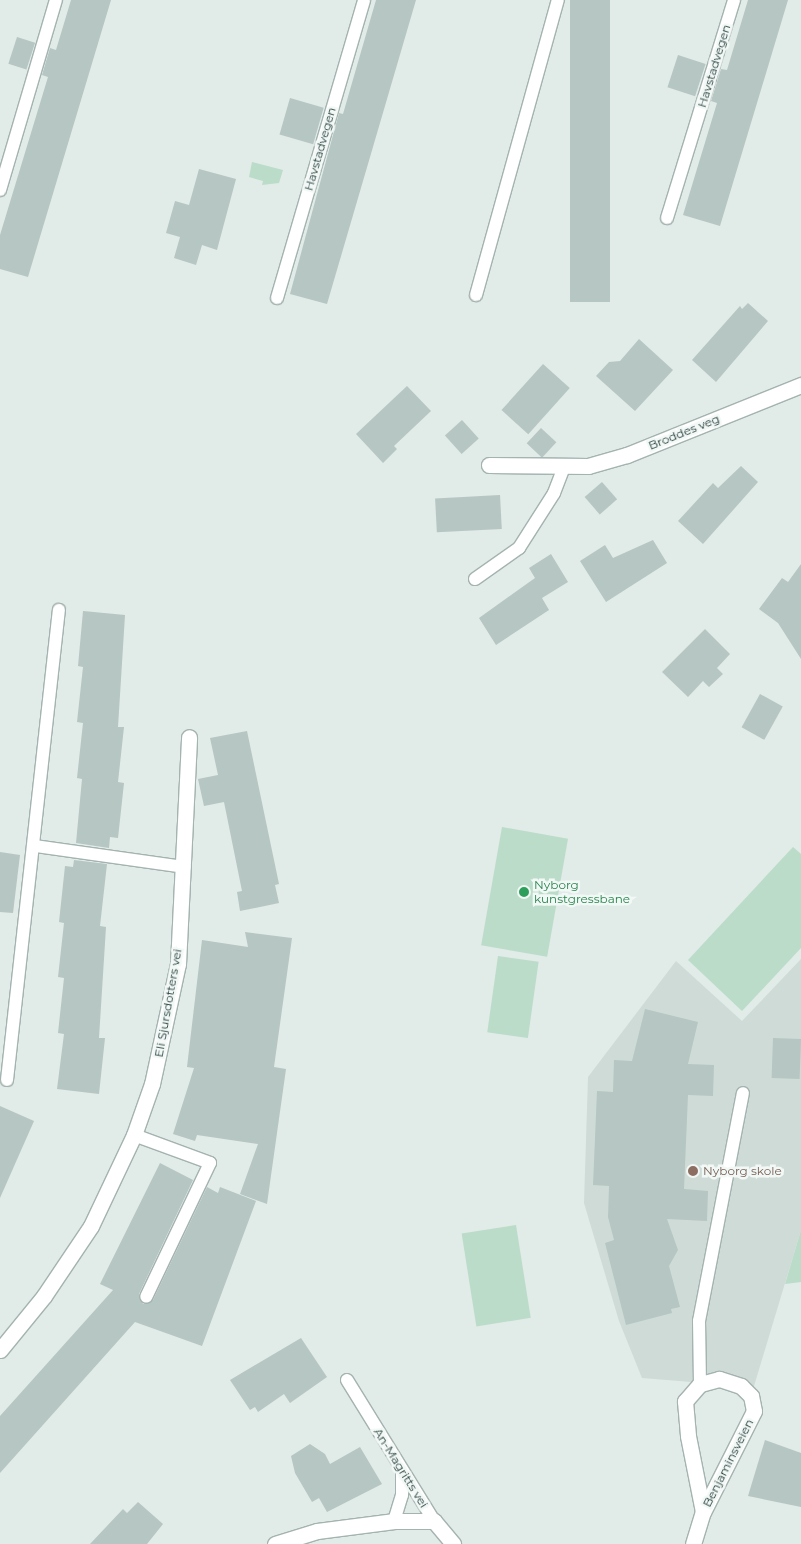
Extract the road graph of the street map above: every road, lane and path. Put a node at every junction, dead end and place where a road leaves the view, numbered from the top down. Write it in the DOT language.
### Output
graph roads {
  1 [pos="56,0"];
  2 [pos="364,0"];
  3 [pos="558,0"];
  4 [pos="734,0"];
  5 [pos="0,190"];
  6 [pos="667,218"];
  7 [pos="476,294"];
  8 [pos="277,298"];
  9 [pos="801,385"];
  10 [pos="489,465"];
  11 [pos="563,469"];
  12 [pos="474,579"];
  13 [pos="59,610"];
  14 [pos="189,737"];
  15 [pos="35,846"];
  16 [pos="185,867"];
  17 [pos="7,1080"];
  18 [pos="743,1093"];
  19 [pos="134,1135"];
  20 [pos="146,1298"];
  21 [pos="0,1350"];
  22 [pos="347,1380"];
  23 [pos="700,1384"];
  24 [pos="402,1473"];
  25 [pos="703,1512"];
  26 [pos="394,1521"];
  27 [pos="434,1521"];
  28 [pos="275,1544"];
  29 [pos="453,1544"];
  30 [pos="693,1544"];
  1 -- 5 [label="lane"];
  2 -- 8 [label="lane, Havstadvegen"];
  3 -- 7 [label="lane"];
  4 -- 6 [label="lane, Havstadvegen"];
  9 -- 11 [label="street, Broddes veg"];
  10 -- 11 [label="street, Broddes veg"];
  11 -- 12 [label="lane"];
  13 -- 15 [label="lane"];
  14 -- 16 [label="street, Eli Sjursdotters vei"];
  15 -- 16 [label="lane"];
  15 -- 17 [label="lane"];
  16 -- 19 [label="street, Eli Sjursdotters vei"];
  18 -- 23 [label="lane"];
  19 -- 20 [label="lane"];
  19 -- 21 [label="street, Eli Sjursdotters vei"];
  22 -- 24 [label="lane, An-Magritts vei"];
  23 -- 25 [label="street, Benjaminsveien"];
  23 -- 25 [label="street, Benjaminsveien"];
  24 -- 26 [label="lane"];
  24 -- 27 [label="lane, An-Magritts vei"];
  25 -- 30 [label="street, Benjaminsveien"];
  26 -- 27 [label="street, An-Magritts vei"];
  26 -- 28 [label="street, An-Magritts vei"];
  27 -- 29 [label="street"];
}
